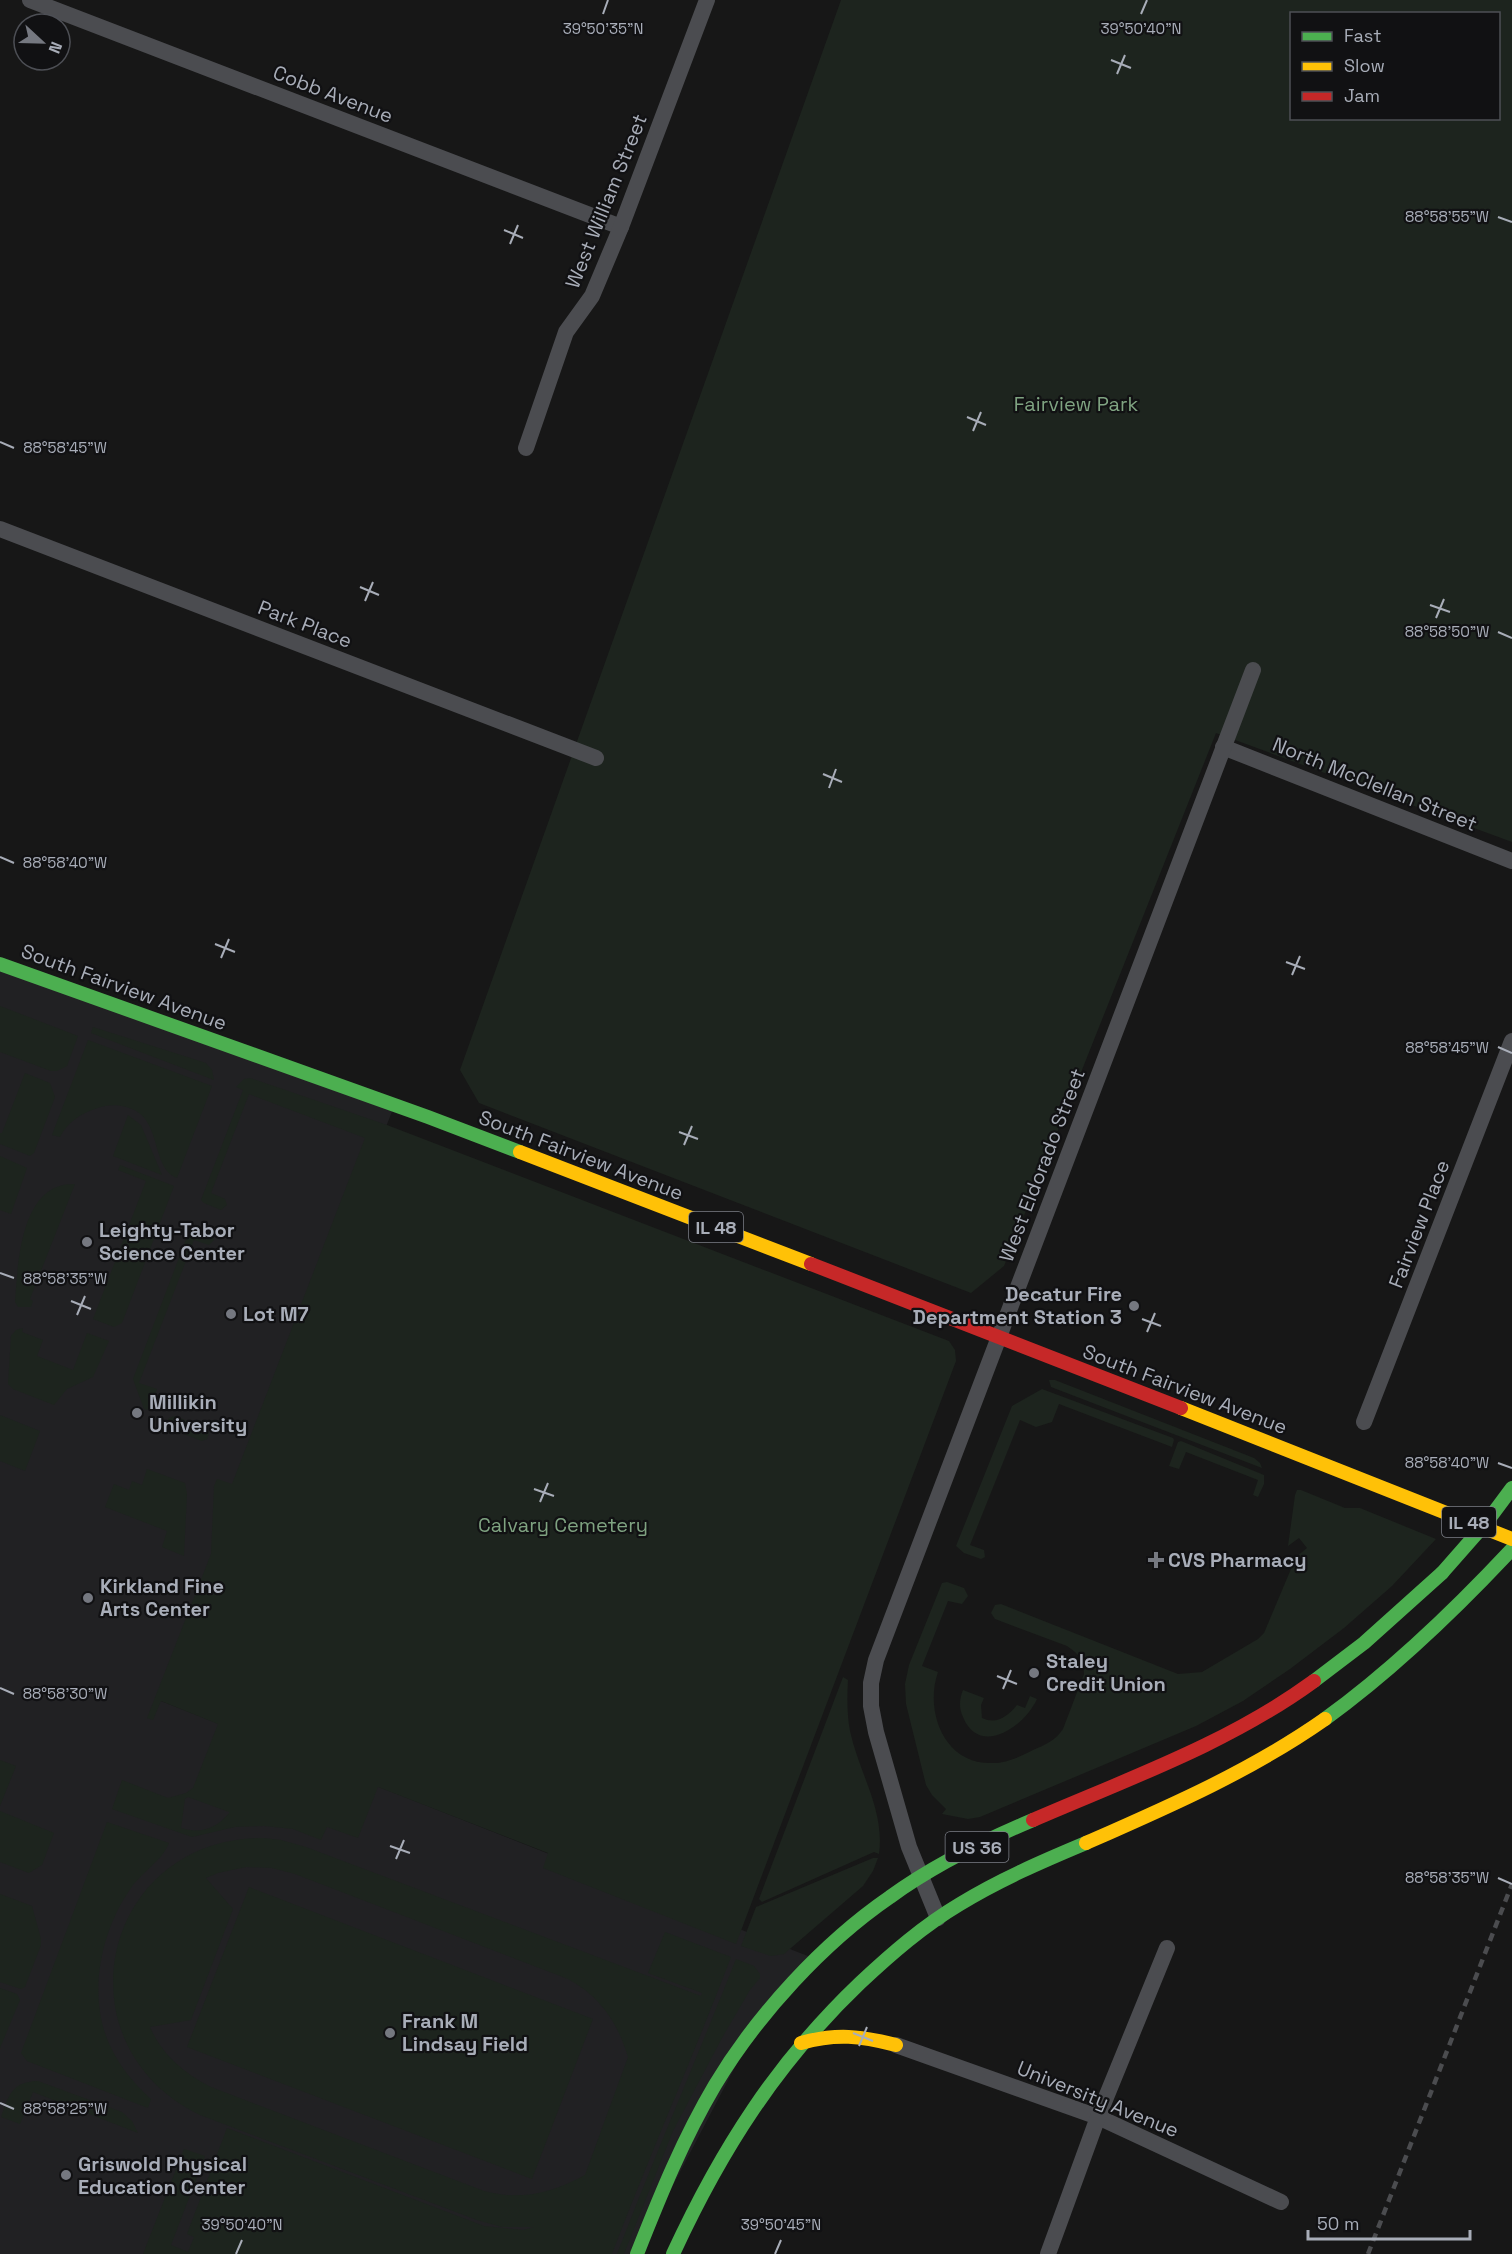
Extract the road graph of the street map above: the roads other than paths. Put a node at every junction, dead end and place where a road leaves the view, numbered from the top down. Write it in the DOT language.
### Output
graph roads {
  1 [pos="30,0"];
  2 [pos="708,0"];
  3 [pos="621,227"];
  4 [pos="526,448"];
  5 [pos="0,529"];
  6 [pos="1253,669"];
  7 [pos="1223,747"];
  8 [pos="596,758"];
  9 [pos="1512,861"];
  10 [pos="0,964"];
  11 [pos="1512,1041"];
  12 [pos="999,1336"];
  13 [pos="1364,1422"];
  14 [pos="1512,1488"];
  15 [pos="1512,1539"];
  16 [pos="1512,1549"];
  17 [pos="920,1877"];
  18 [pos="938,1918"];
  19 [pos="1167,1948"];
  20 [pos="800,2044"];
  21 [pos="896,2045"];
  22 [pos="1098,2117"];
  23 [pos="1281,2202"];
  24 [pos="638,2254"];
  25 [pos="673,2254"];
  26 [pos="1048,2254"];
  1 -- 3 [label="street, Cobb Avenue"];
  2 -- 3 [label="street, West William Street"];
  3 -- 4 [label="street, West William Street"];
  5 -- 8 [label="street, Park Place"];
  6 -- 7 [label="street, West Eldorado Street"];
  7 -- 9 [label="street, North McClellan Street"];
  7 -- 12 [label="street, West Eldorado Street"];
  10 -- 12 [label="main road, South Fairview Avenue / IL 48"];
  11 -- 13 [label="street, Fairview Place"];
  12 -- 15 [label="main road, South Fairview Avenue / IL 48"];
  12 -- 17 [label="street, West Eldorado Street"];
  14 -- 17 [label="main road, US 36, bridge"];
  16 -- 18 [label="main road, US 36"];
  17 -- 18 [label="street, West Eldorado Street"];
  17 -- 24 [label="main road, US 36"];
  18 -- 20 [label="main road, US 36"];
  19 -- 22 [label="street"];
  20 -- 21 [label="main road"];
  20 -- 25 [label="main road, US 36"];
  21 -- 22 [label="street, University Avenue"];
  22 -- 23 [label="street, University Avenue"];
  22 -- 26 [label="street"];
}
